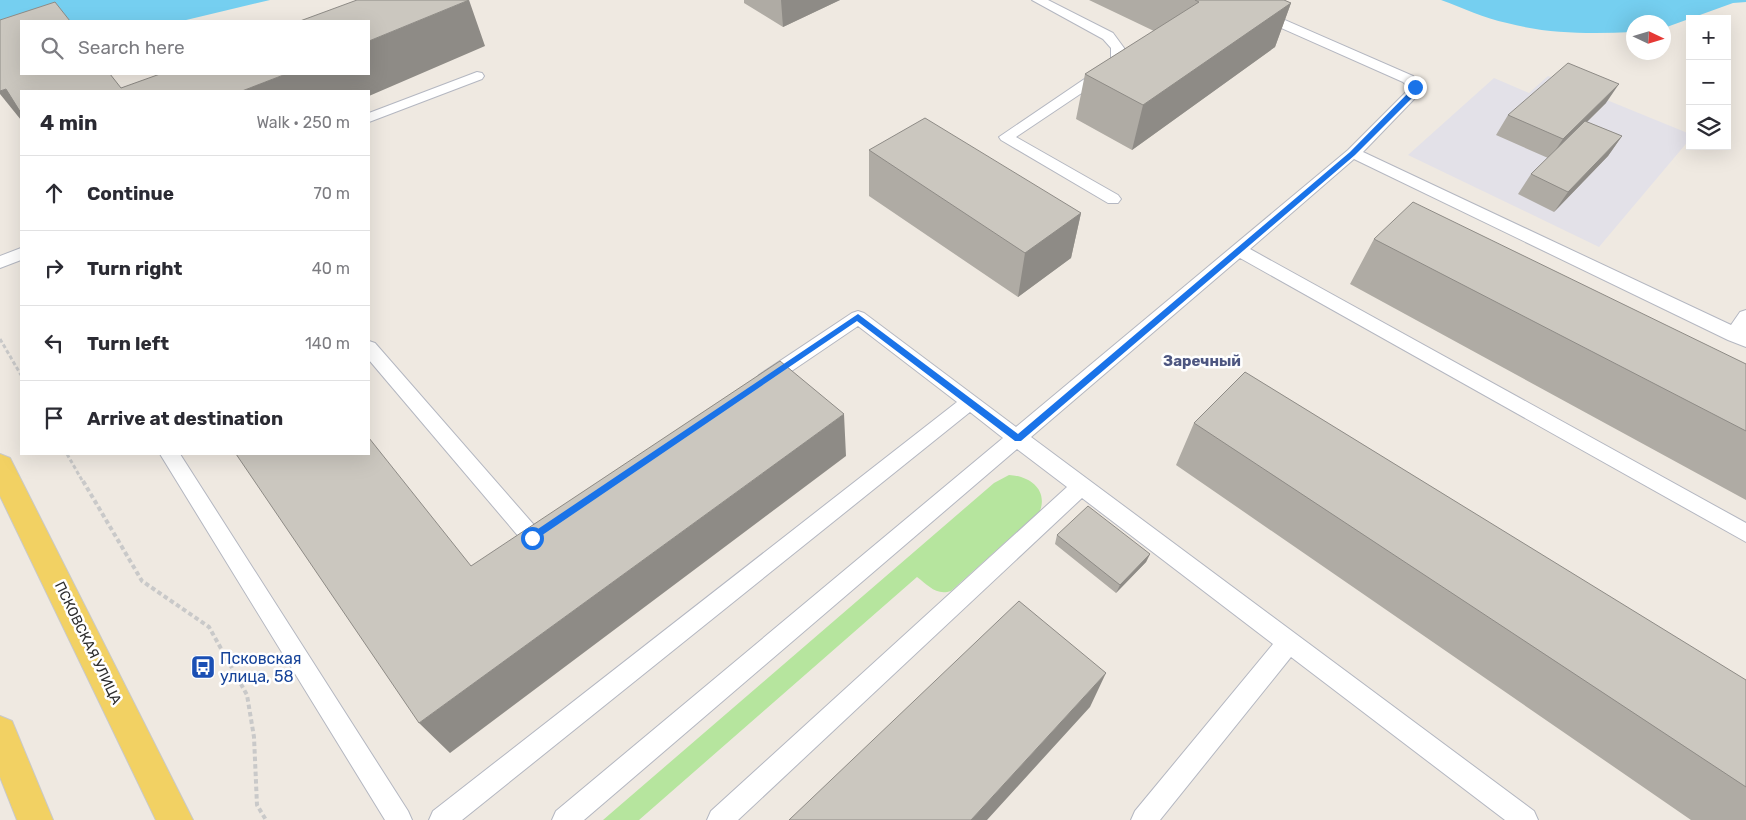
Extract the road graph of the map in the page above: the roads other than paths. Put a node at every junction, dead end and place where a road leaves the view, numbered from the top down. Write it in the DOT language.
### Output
graph roads {
  1 [pos="1038,0"];
  2 [pos="1230,0"];
  3 [pos="477,76"];
  4 [pos="370,118"];
  5 [pos="1353,153"];
  6 [pos="1113,199"];
  7 [pos="1239,250"];
  8 [pos="20,254"];
  9 [pos="0,262"];
  10 [pos="1746,316"];
  11 [pos="1740,337"];
  12 [pos="370,349"];
  13 [pos="752,389"];
  14 [pos="970,402"];
  15 [pos="1018,438"];
  16 [pos="171,455"];
  17 [pos="0,466"];
  18 [pos="1081,486"];
  19 [pos="557,521"];
  20 [pos="1746,532"];
  21 [pos="1289,642"];
  22 [pos="0,733"];
  23 [pos="35,820"];
  24 [pos="175,820"];
  25 [pos="399,820"];
  26 [pos="442,820"];
  27 [pos="565,820"];
  28 [pos="720,820"];
  29 [pos="1144,820"];
  30 [pos="1525,820"];
  1 -- 6 [label="lane"];
  2 -- 5 [label="lane"];
  3 -- 4 [label="lane"];
  5 -- 7 [label="lane"];
  5 -- 11 [label="lane"];
  7 -- 15 [label="lane"];
  7 -- 20 [label="lane"];
  8 -- 9 [label="lane"];
  10 -- 11 [label="lane"];
  12 -- 19 [label="lane"];
  13 -- 14 [label="lane"];
  14 -- 15 [label="lane"];
  14 -- 26 [label="lane"];
  15 -- 18 [label="lane"];
  15 -- 27 [label="lane"];
  16 -- 25 [label="lane"];
  17 -- 24 [label="main road, ПСКОВСКАЯ УЛИЦА"];
  18 -- 21 [label="lane"];
  18 -- 28 [label="lane"];
  21 -- 29 [label="lane"];
  21 -- 30 [label="lane"];
  22 -- 23 [label="main road"];
}
